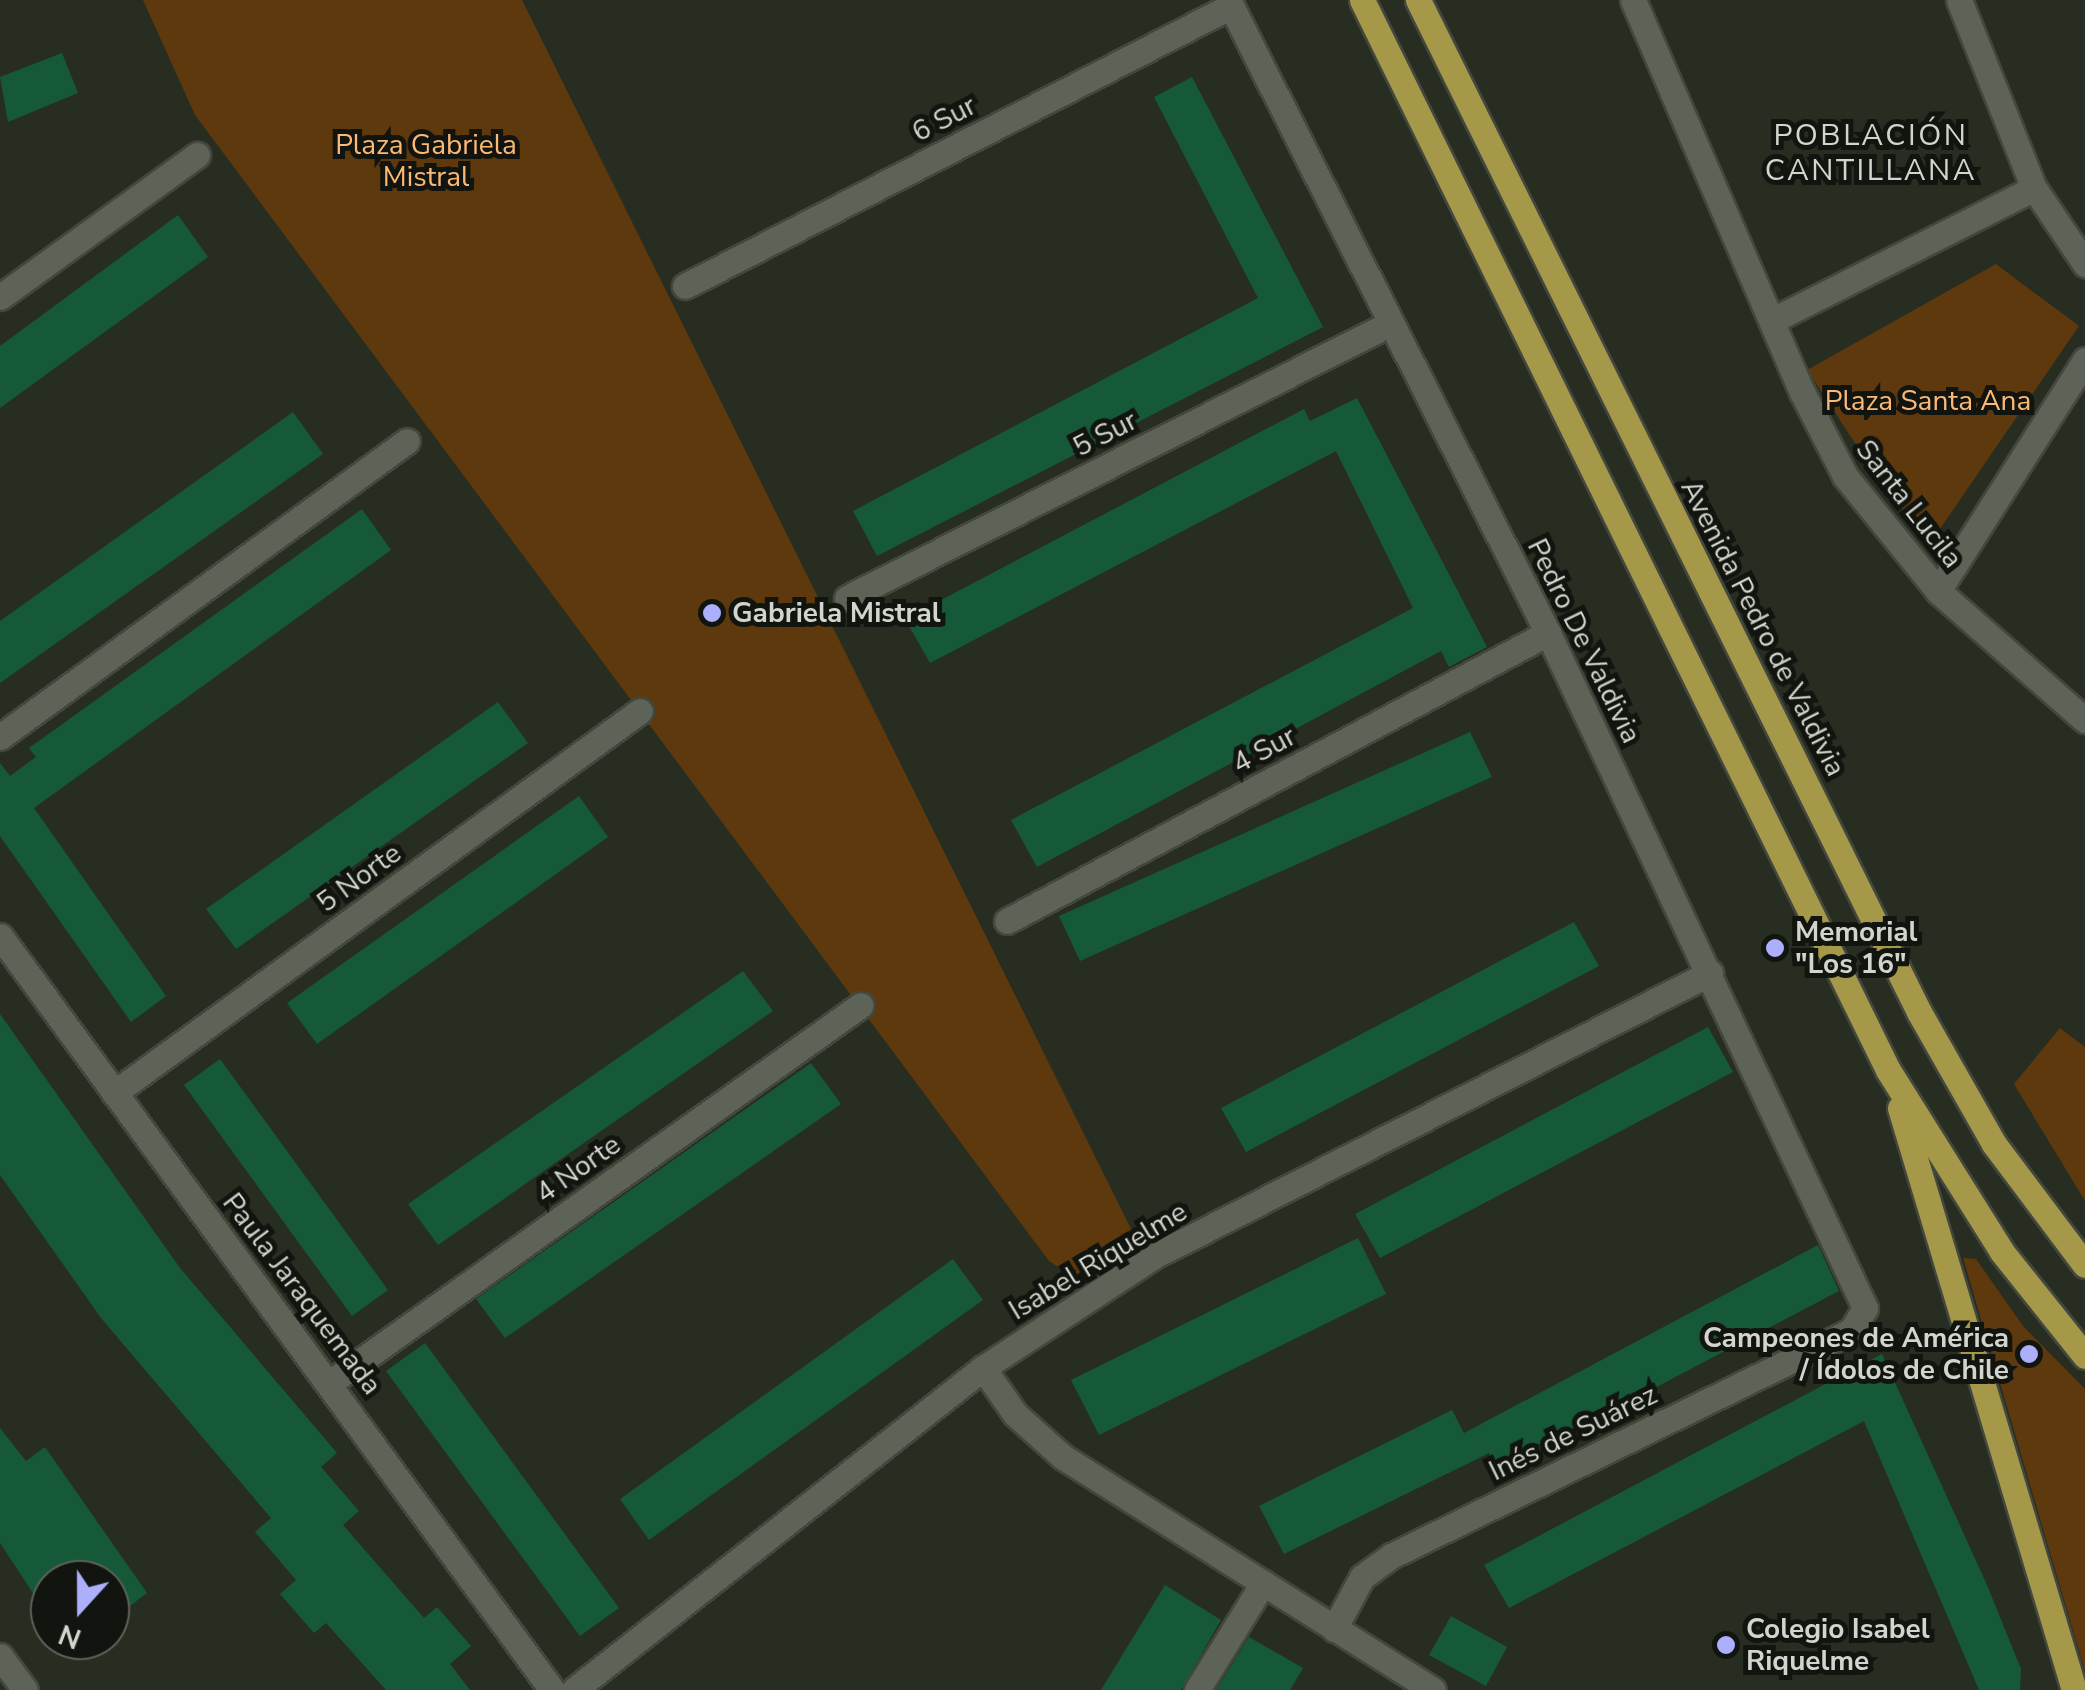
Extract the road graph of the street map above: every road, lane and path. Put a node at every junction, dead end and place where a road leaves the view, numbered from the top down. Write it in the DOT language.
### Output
graph roads {
  1 [pos="1362,0"];
  2 [pos="1418,0"];
  3 [pos="1633,0"];
  4 [pos="1959,0"];
  5 [pos="1229,3"];
  6 [pos="197,155"];
  7 [pos="2034,188"];
  8 [pos="2085,264"];
  9 [pos="686,286"];
  10 [pos="0,298"];
  11 [pos="1773,320"];
  12 [pos="1391,323"];
  13 [pos="2085,360"];
  14 [pos="407,440"];
  15 [pos="1938,591"];
  16 [pos="847,598"];
  17 [pos="1548,634"];
  18 [pos="640,711"];
  19 [pos="2085,720"];
  20 [pos="0,736"];
  21 [pos="1008,920"];
  22 [pos="0,936"];
  23 [pos="1710,973"];
  24 [pos="861,1005"];
  25 [pos="1888,1070"];
  26 [pos="114,1093"];
  27 [pos="2085,1265"];
  28 [pos="1863,1318"];
  29 [pos="2085,1356"];
  30 [pos="984,1368"];
  31 [pos="331,1382"];
  32 [pos="1263,1583"];
  33 [pos="1334,1629"];
  34 [pos="0,1656"];
  35 [pos="24,1690"];
  36 [pos="552,1690"];
  37 [pos="574,1690"];
  38 [pos="1197,1690"];
  39 [pos="1433,1690"];
  40 [pos="2074,1690"];
  1 -- 25 [label="main road"];
  2 -- 27 [label="main road, Avenida Pedro de Valdivia"];
  3 -- 11 [label="street, Santa Lucila"];
  4 -- 7 [label="street"];
  5 -- 9 [label="street, 6 Sur"];
  5 -- 12 [label="street, Pedro De Valdivia"];
  6 -- 10 [label="street"];
  7 -- 8 [label="street"];
  7 -- 11 [label="street"];
  11 -- 15 [label="street, Santa Lucila"];
  12 -- 16 [label="street, 5 Sur"];
  12 -- 17 [label="street, Pedro De Valdivia"];
  13 -- 15 [label="street"];
  14 -- 20 [label="street"];
  15 -- 19 [label="street, Santa Lucila"];
  17 -- 21 [label="street, 4 Sur"];
  17 -- 23 [label="street, Pedro De Valdivia"];
  18 -- 26 [label="street, 5 Norte"];
  22 -- 26 [label="street, Paula Jaraquemada"];
  23 -- 28 [label="street, Pedro De Valdivia"];
  23 -- 30 [label="street, Isabel Riquelme"];
  24 -- 31 [label="street, 4 Norte"];
  25 -- 29 [label="main road"];
  25 -- 40 [label="main road"];
  26 -- 31 [label="street, Paula Jaraquemada"];
  28 -- 33 [label="street, Inés de Suárez"];
  30 -- 32 [label="street"];
  30 -- 37 [label="street, Isabel Riquelme"];
  31 -- 36 [label="street, Paula Jaraquemada"];
  32 -- 33 [label="street"];
  32 -- 38 [label="street"];
  33 -- 39 [label="street"];
  34 -- 35 [label="street"];
}
